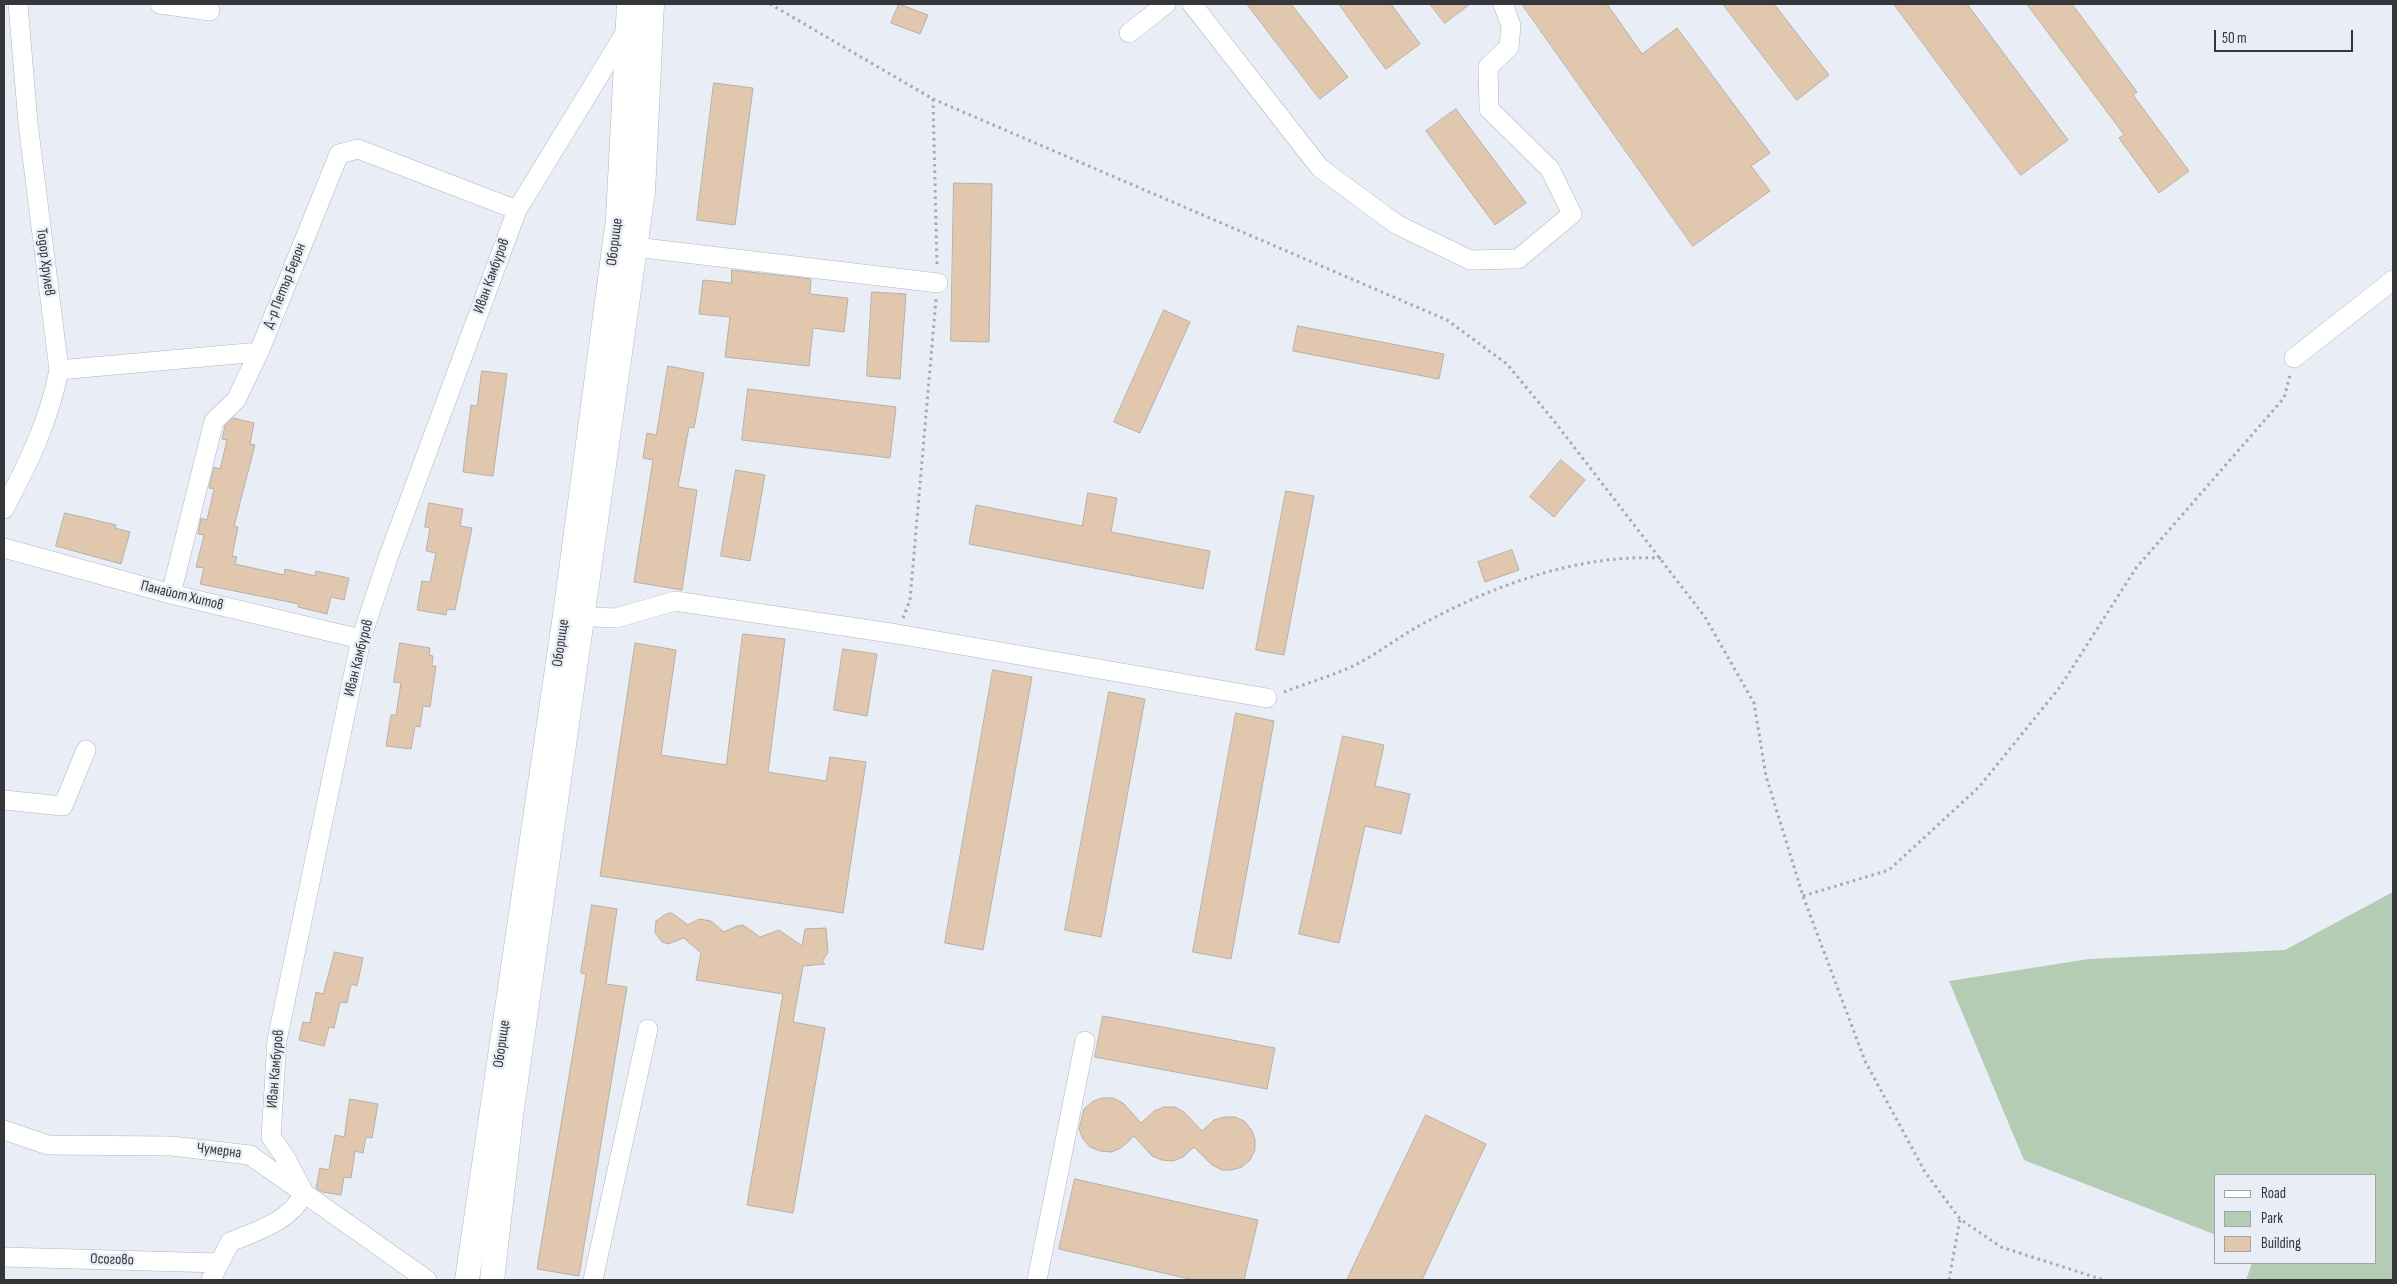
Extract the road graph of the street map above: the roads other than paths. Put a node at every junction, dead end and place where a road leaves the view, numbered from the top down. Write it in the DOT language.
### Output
graph roads {
  1 [pos="18,4"];
  2 [pos="160,4"];
  3 [pos="629,4"];
  4 [pos="652,4"];
  5 [pos="1166,4"];
  6 [pos="1192,4"];
  7 [pos="1503,4"];
  8 [pos="210,11"];
  9 [pos="628,29"];
  10 [pos="1129,33"];
  11 [pos="517,210"];
  12 [pos="636,247"];
  13 [pos="2393,280"];
  14 [pos="938,283"];
  15 [pos="259,352"];
  16 [pos="2294,358"];
  17 [pos="59,370"];
  18 [pos="4,510"];
  19 [pos="4,548"];
  20 [pos="171,594"];
  21 [pos="574,616"];
  22 [pos="361,639"];
  23 [pos="1267,698"];
  24 [pos="86,750"];
  25 [pos="4,800"];
  26 [pos="648,1029"];
  27 [pos="1084,1041"];
  28 [pos="4,1130"];
  29 [pos="304,1193"];
  30 [pos="4,1257"];
  31 [pos="220,1263"];
  32 [pos="211,1280"];
  33 [pos="427,1280"];
  34 [pos="467,1280"];
  35 [pos="492,1280"];
  36 [pos="593,1280"];
  37 [pos="1037,1280"];
  1 -- 17 [label="street, Тодор Хрулев"];
  2 -- 8 [label="street"];
  3 -- 9 [label="main road, Оборище"];
  4 -- 12 [label="main road, Оборище"];
  5 -- 10 [label="street"];
  6 -- 7 [label="street"];
  9 -- 11 [label="street, Иван Камбуров"];
  9 -- 21 [label="main road, Оборище"];
  11 -- 15 [label="street, Д-р Петър Берон"];
  11 -- 22 [label="street, Иван Камбуров"];
  12 -- 14 [label="street"];
  12 -- 21 [label="main road, Оборище"];
  13 -- 16 [label="street"];
  15 -- 17 [label="street"];
  15 -- 20 [label="street, Д-р Петър Берон"];
  17 -- 18 [label="street, Тодор Хрулев"];
  19 -- 20 [label="street, Панайот Хитов"];
  20 -- 22 [label="street, Панайот Хитов"];
  21 -- 23 [label="street"];
  21 -- 34 [label="main road, Оборище"];
  21 -- 35 [label="main road, Оборище"];
  22 -- 29 [label="street, Иван Камбуров"];
  24 -- 25 [label="street"];
  26 -- 36 [label="street"];
  27 -- 37 [label="street"];
  28 -- 29 [label="street, Чумерна"];
  29 -- 31 [label="street"];
  29 -- 33 [label="street, Чумерна"];
  30 -- 31 [label="street, Осогово"];
  31 -- 32 [label="street"];
}
